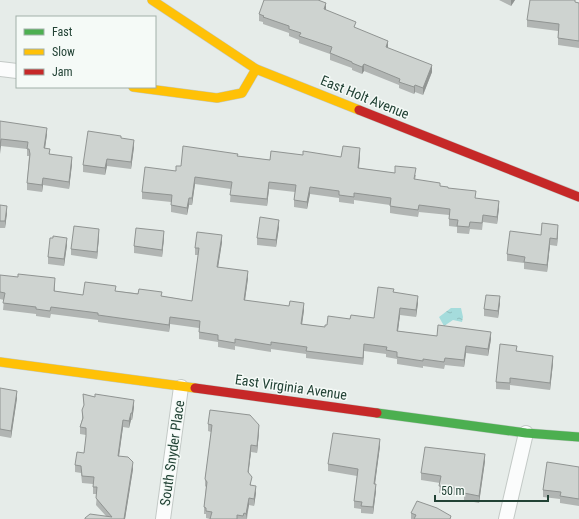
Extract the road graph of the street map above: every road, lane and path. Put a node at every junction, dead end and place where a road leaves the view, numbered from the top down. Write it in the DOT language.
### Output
graph roads {
  1 [pos="152,0"];
  2 [pos="0,69"];
  3 [pos="256,69"];
  4 [pos="16,71"];
  5 [pos="142,88"];
  6 [pos="579,197"];
  7 [pos="0,362"];
  8 [pos="181,387"];
  9 [pos="526,433"];
  10 [pos="579,437"];
  11 [pos="163,519"];
  12 [pos="506,519"];
  1 -- 3 [label="street, East Holt Avenue"];
  2 -- 4 [label="street"];
  3 -- 5 [label="street"];
  3 -- 6 [label="street, East Holt Avenue"];
  7 -- 8 [label="street, East Virginia Avenue"];
  8 -- 9 [label="street, East Virginia Avenue"];
  8 -- 11 [label="street, South Snyder Place"];
  9 -- 10 [label="street, East Virginia Avenue"];
  9 -- 12 [label="street"];
}
